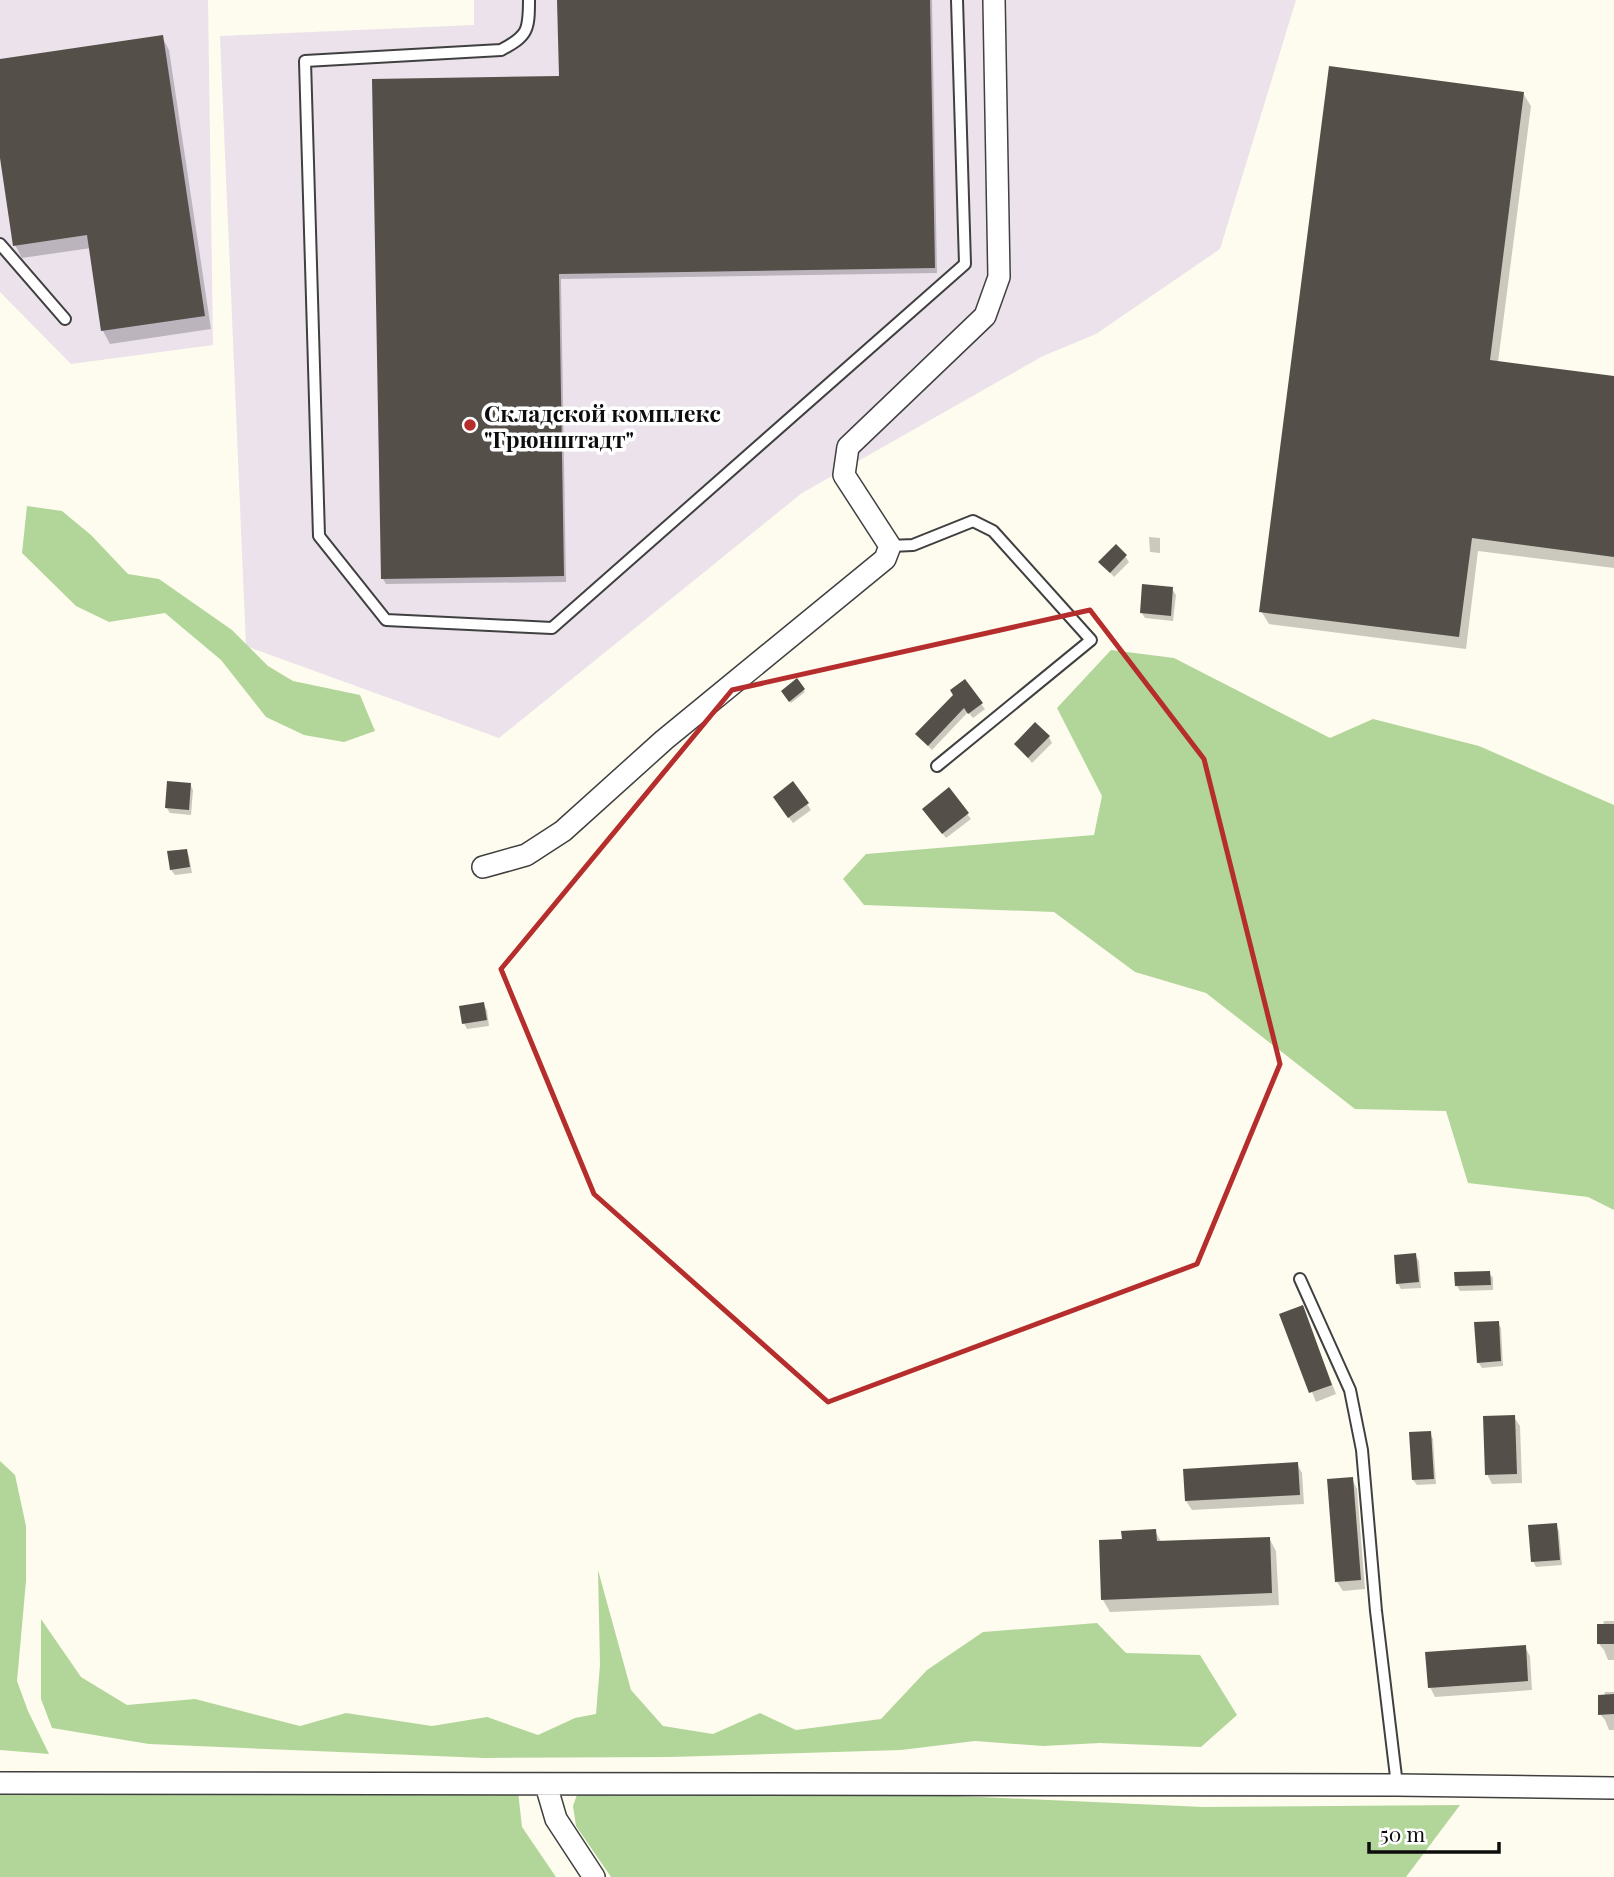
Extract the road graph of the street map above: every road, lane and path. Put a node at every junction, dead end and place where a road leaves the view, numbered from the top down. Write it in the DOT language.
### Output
graph roads {
  1 [pos="529,0"];
  2 [pos="957,0"];
  3 [pos="994,0"];
  4 [pos="0,244"];
  5 [pos="65,319"];
  6 [pos="890,546"];
  7 [pos="937,766"];
  8 [pos="483,867"];
  9 [pos="1300,1279"];
  10 [pos="0,1783"];
  11 [pos="546,1785"];
  12 [pos="1396,1785"];
  13 [pos="1614,1788"];
  14 [pos="594,1877"];
  1 -- 2 [label="lane"];
  3 -- 6 [label="street"];
  4 -- 5 [label="lane"];
  6 -- 7 [label="lane"];
  6 -- 8 [label="street"];
  9 -- 12 [label="lane"];
  10 -- 11 [label="street"];
  11 -- 12 [label="street"];
  11 -- 14 [label="street"];
  12 -- 13 [label="street"];
}
